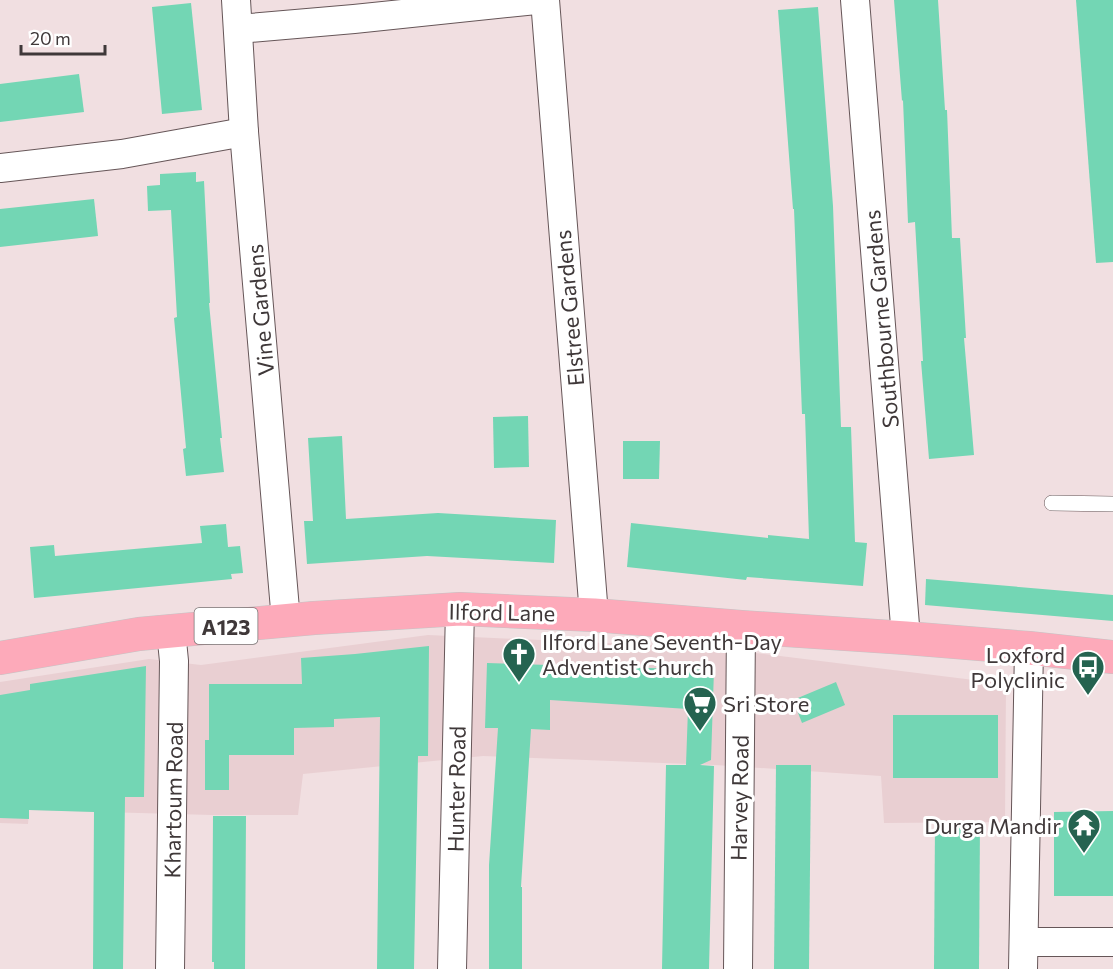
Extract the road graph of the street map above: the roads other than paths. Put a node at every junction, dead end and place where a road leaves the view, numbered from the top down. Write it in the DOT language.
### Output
graph roads {
  1 [pos="236,0"];
  2 [pos="536,0"];
  3 [pos="545,0"];
  4 [pos="855,0"];
  5 [pos="238,29"];
  6 [pos="244,132"];
  7 [pos="0,168"];
  8 [pos="1052,502"];
  9 [pos="1113,504"];
  10 [pos="460,609"];
  11 [pos="594,615"];
  12 [pos="286,621"];
  13 [pos="741,627"];
  14 [pos="171,632"];
  15 [pos="906,638"];
  16 [pos="1029,648"];
  17 [pos="1113,657"];
  18 [pos="0,658"];
  19 [pos="1113,942"];
  20 [pos="1023,956"];
  21 [pos="170,969"];
  22 [pos="452,969"];
  23 [pos="738,969"];
  1 -- 5 [label="street, Vine Gardens"];
  2 -- 5 [label="street"];
  3 -- 11 [label="street, Elstree Gardens"];
  4 -- 15 [label="street, Southbourne Gardens"];
  5 -- 6 [label="street, Vine Gardens"];
  6 -- 7 [label="street"];
  6 -- 12 [label="street, Vine Gardens"];
  8 -- 9 [label="lane"];
  10 -- 11 [label="main road, Ilford Lane / A123"];
  10 -- 12 [label="main road, Ilford Lane / A123"];
  10 -- 22 [label="street, Hunter Road"];
  11 -- 13 [label="main road, Ilford Lane / A123"];
  12 -- 14 [label="main road, Ilford Lane / A123"];
  13 -- 15 [label="main road, Ilford Lane / A123"];
  13 -- 23 [label="street, Harvey Road"];
  14 -- 18 [label="main road, Ilford Lane / A123"];
  14 -- 21 [label="street, Khartoum Road"];
  15 -- 16 [label="main road, Ilford Lane / A123"];
  16 -- 17 [label="main road, Ilford Lane / A123"];
  16 -- 20 [label="street"];
  19 -- 20 [label="street"];
}
